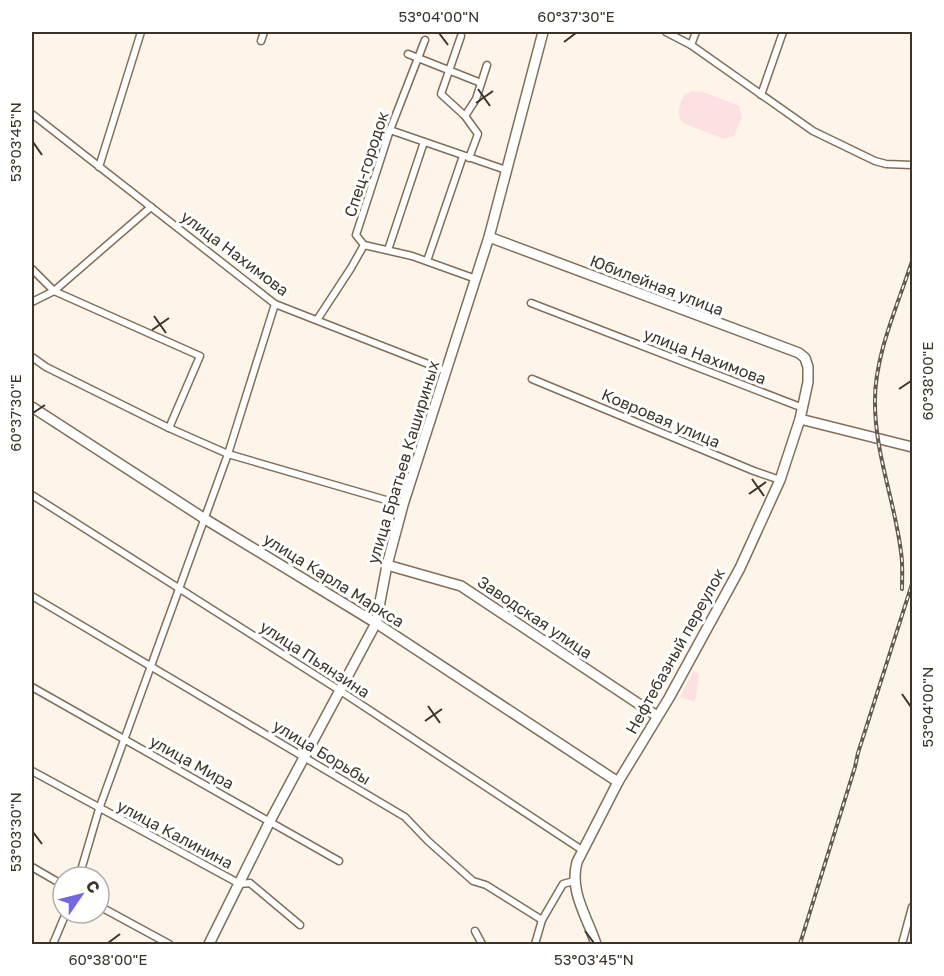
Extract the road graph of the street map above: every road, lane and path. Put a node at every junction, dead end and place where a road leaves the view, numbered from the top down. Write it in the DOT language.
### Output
graph roads {
  1 [pos="141,32"];
  2 [pos="264,32"];
  3 [pos="543,32"];
  4 [pos="666,32"];
  5 [pos="696,32"];
  6 [pos="783,32"];
  7 [pos="461,36"];
  8 [pos="425,40"];
  9 [pos="261,41"];
  10 [pos="691,45"];
  11 [pos="408,54"];
  12 [pos="418,58"];
  13 [pos="487,65"];
  14 [pos="449,70"];
  15 [pos="481,83"];
  16 [pos="761,95"];
  17 [pos="32,114"];
  18 [pos="465,116"];
  19 [pos="390,130"];
  20 [pos="424,142"];
  21 [pos="466,157"];
  22 [pos="912,165"];
  23 [pos="99,167"];
  24 [pos="506,170"];
  25 [pos="151,207"];
  26 [pos="489,237"];
  27 [pos="364,245"];
  28 [pos="388,250"];
  29 [pos="427,261"];
  30 [pos="32,269"];
  31 [pos="476,279"];
  32 [pos="54,291"];
  33 [pos="32,302"];
  34 [pos="531,303"];
  35 [pos="275,304"];
  36 [pos="317,320"];
  37 [pos="32,357"];
  38 [pos="808,367"];
  39 [pos="446,371"];
  40 [pos="532,379"];
  41 [pos="32,407"];
  42 [pos="803,408"];
  43 [pos="800,419"];
  44 [pos="169,428"];
  45 [pos="912,447"];
  46 [pos="228,454"];
  47 [pos="780,480"];
  48 [pos="32,495"];
  49 [pos="403,505"];
  50 [pos="205,519"];
  51 [pos="387,565"];
  52 [pos="179,587"];
  53 [pos="32,596"];
  54 [pos="376,622"];
  55 [pos="151,666"];
  56 [pos="32,687"];
  57 [pos="339,690"];
  58 [pos="657,716"];
  59 [pos="124,740"];
  60 [pos="305,757"];
  61 [pos="32,771"];
  62 [pos="618,782"];
  63 [pos="99,809"];
  64 [pos="270,821"];
  65 [pos="582,850"];
  66 [pos="339,861"];
  67 [pos="83,865"];
  68 [pos="32,867"];
  69 [pos="51,878"];
  70 [pos="574,882"];
  71 [pos="240,884"];
  72 [pos="912,907"];
  73 [pos="111,913"];
  74 [pos="542,920"];
  75 [pos="61,925"];
  76 [pos="300,925"];
  77 [pos="475,931"];
  78 [pos="53,945"];
  79 [pos="169,945"];
  80 [pos="209,945"];
  81 [pos="482,945"];
  82 [pos="536,945"];
  83 [pos="596,945"];
  84 [pos="902,945"];
  1 -- 23 [label="street"];
  2 -- 9 [label="street"];
  3 -- 24 [label="main road, улица Братьев Кашириных"];
  4 -- 10 [label="street"];
  5 -- 10 [label="street"];
  6 -- 16 [label="street"];
  7 -- 14 [label="street"];
  8 -- 12 [label="street, Спец-городок"];
  10 -- 16 [label="street"];
  11 -- 12 [label="street"];
  12 -- 14 [label="street"];
  12 -- 19 [label="street, Спец-городок"];
  13 -- 15 [label="street"];
  14 -- 15 [label="street"];
  14 -- 18 [label="street"];
  15 -- 18 [label="street"];
  16 -- 22 [label="street"];
  17 -- 23 [label="street, улица Нахимова"];
  18 -- 21 [label="street"];
  19 -- 20 [label="street"];
  19 -- 27 [label="street, Спец-городок"];
  20 -- 21 [label="street"];
  20 -- 28 [label="street"];
  21 -- 24 [label="street"];
  21 -- 29 [label="street"];
  23 -- 25 [label="street, улица Нахимова"];
  24 -- 26 [label="main road, улица Братьев Кашириных"];
  25 -- 32 [label="street"];
  25 -- 35 [label="street, улица Нахимова"];
  26 -- 31 [label="main road, улица Братьев Кашириных"];
  26 -- 38 [label="main road, Юбилейная улица"];
  27 -- 28 [label="street"];
  27 -- 36 [label="street"];
  28 -- 29 [label="street"];
  29 -- 31 [label="street"];
  30 -- 32 [label="street"];
  31 -- 39 [label="main road, улица Братьев Кашириных"];
  32 -- 33 [label="street"];
  32 -- 44 [label="street"];
  34 -- 42 [label="street, улица Нахимова"];
  35 -- 36 [label="street, улица Нахимова"];
  35 -- 46 [label="street"];
  36 -- 39 [label="street, улица Нахимова"];
  37 -- 44 [label="street"];
  38 -- 42 [label="main road, Нефтебазный переулок"];
  39 -- 49 [label="main road, улица Братьев Кашириных"];
  40 -- 47 [label="street, Ковровая улица"];
  41 -- 50 [label="main road, улица Карла Маркса"];
  42 -- 43 [label="main road, Нефтебазный переулок"];
  43 -- 45 [label="main road"];
  43 -- 47 [label="main road, Нефтебазный переулок"];
  44 -- 46 [label="street"];
  46 -- 49 [label="street"];
  46 -- 50 [label="street"];
  47 -- 58 [label="main road, Нефтебазный переулок"];
  48 -- 52 [label="street, улица Пьянзина"];
  49 -- 51 [label="main road, улица Братьев Кашириных"];
  50 -- 52 [label="street"];
  50 -- 54 [label="main road, улица Карла Маркса"];
  51 -- 54 [label="main road, улица Братьев Кашириных"];
  51 -- 58 [label="main road, Заводская улица"];
  52 -- 55 [label="street"];
  52 -- 57 [label="street, улица Пьянзина"];
  53 -- 55 [label="street, улица Борьбы"];
  54 -- 57 [label="main road, улица Братьев Кашириных"];
  54 -- 62 [label="main road, улица Карла Маркса"];
  55 -- 59 [label="street"];
  55 -- 60 [label="street, улица Борьбы"];
  56 -- 59 [label="street, улица Мира"];
  57 -- 60 [label="main road, улица Братьев Кашириных"];
  57 -- 65 [label="street, улица Пьянзина"];
  58 -- 62 [label="main road, Нефтебазный переулок"];
  59 -- 63 [label="street"];
  59 -- 64 [label="street, улица Мира"];
  60 -- 64 [label="main road, улица Братьев Кашириных"];
  60 -- 74 [label="street, улица Борьбы"];
  61 -- 63 [label="street, улица Калинина"];
  62 -- 65 [label="main road, Нефтебазный переулок"];
  63 -- 67 [label="street"];
  63 -- 71 [label="street, улица Калинина"];
  64 -- 66 [label="street, улица Мира"];
  64 -- 71 [label="main road, улица Братьев Кашириных"];
  65 -- 70 [label="main road, Нефтебазный переулок"];
  68 -- 69 [label="street"];
  70 -- 74 [label="street"];
  70 -- 83 [label="main road, Нефтебазный переулок"];
  71 -- 76 [label="street, улица Калинина"];
  71 -- 80 [label="main road, улица Братьев Кашириных"];
  72 -- 84 [label="street"];
  73 -- 79 [label="street"];
  74 -- 82 [label="street"];
  75 -- 78 [label="street"];
  77 -- 81 [label="street"];
}
